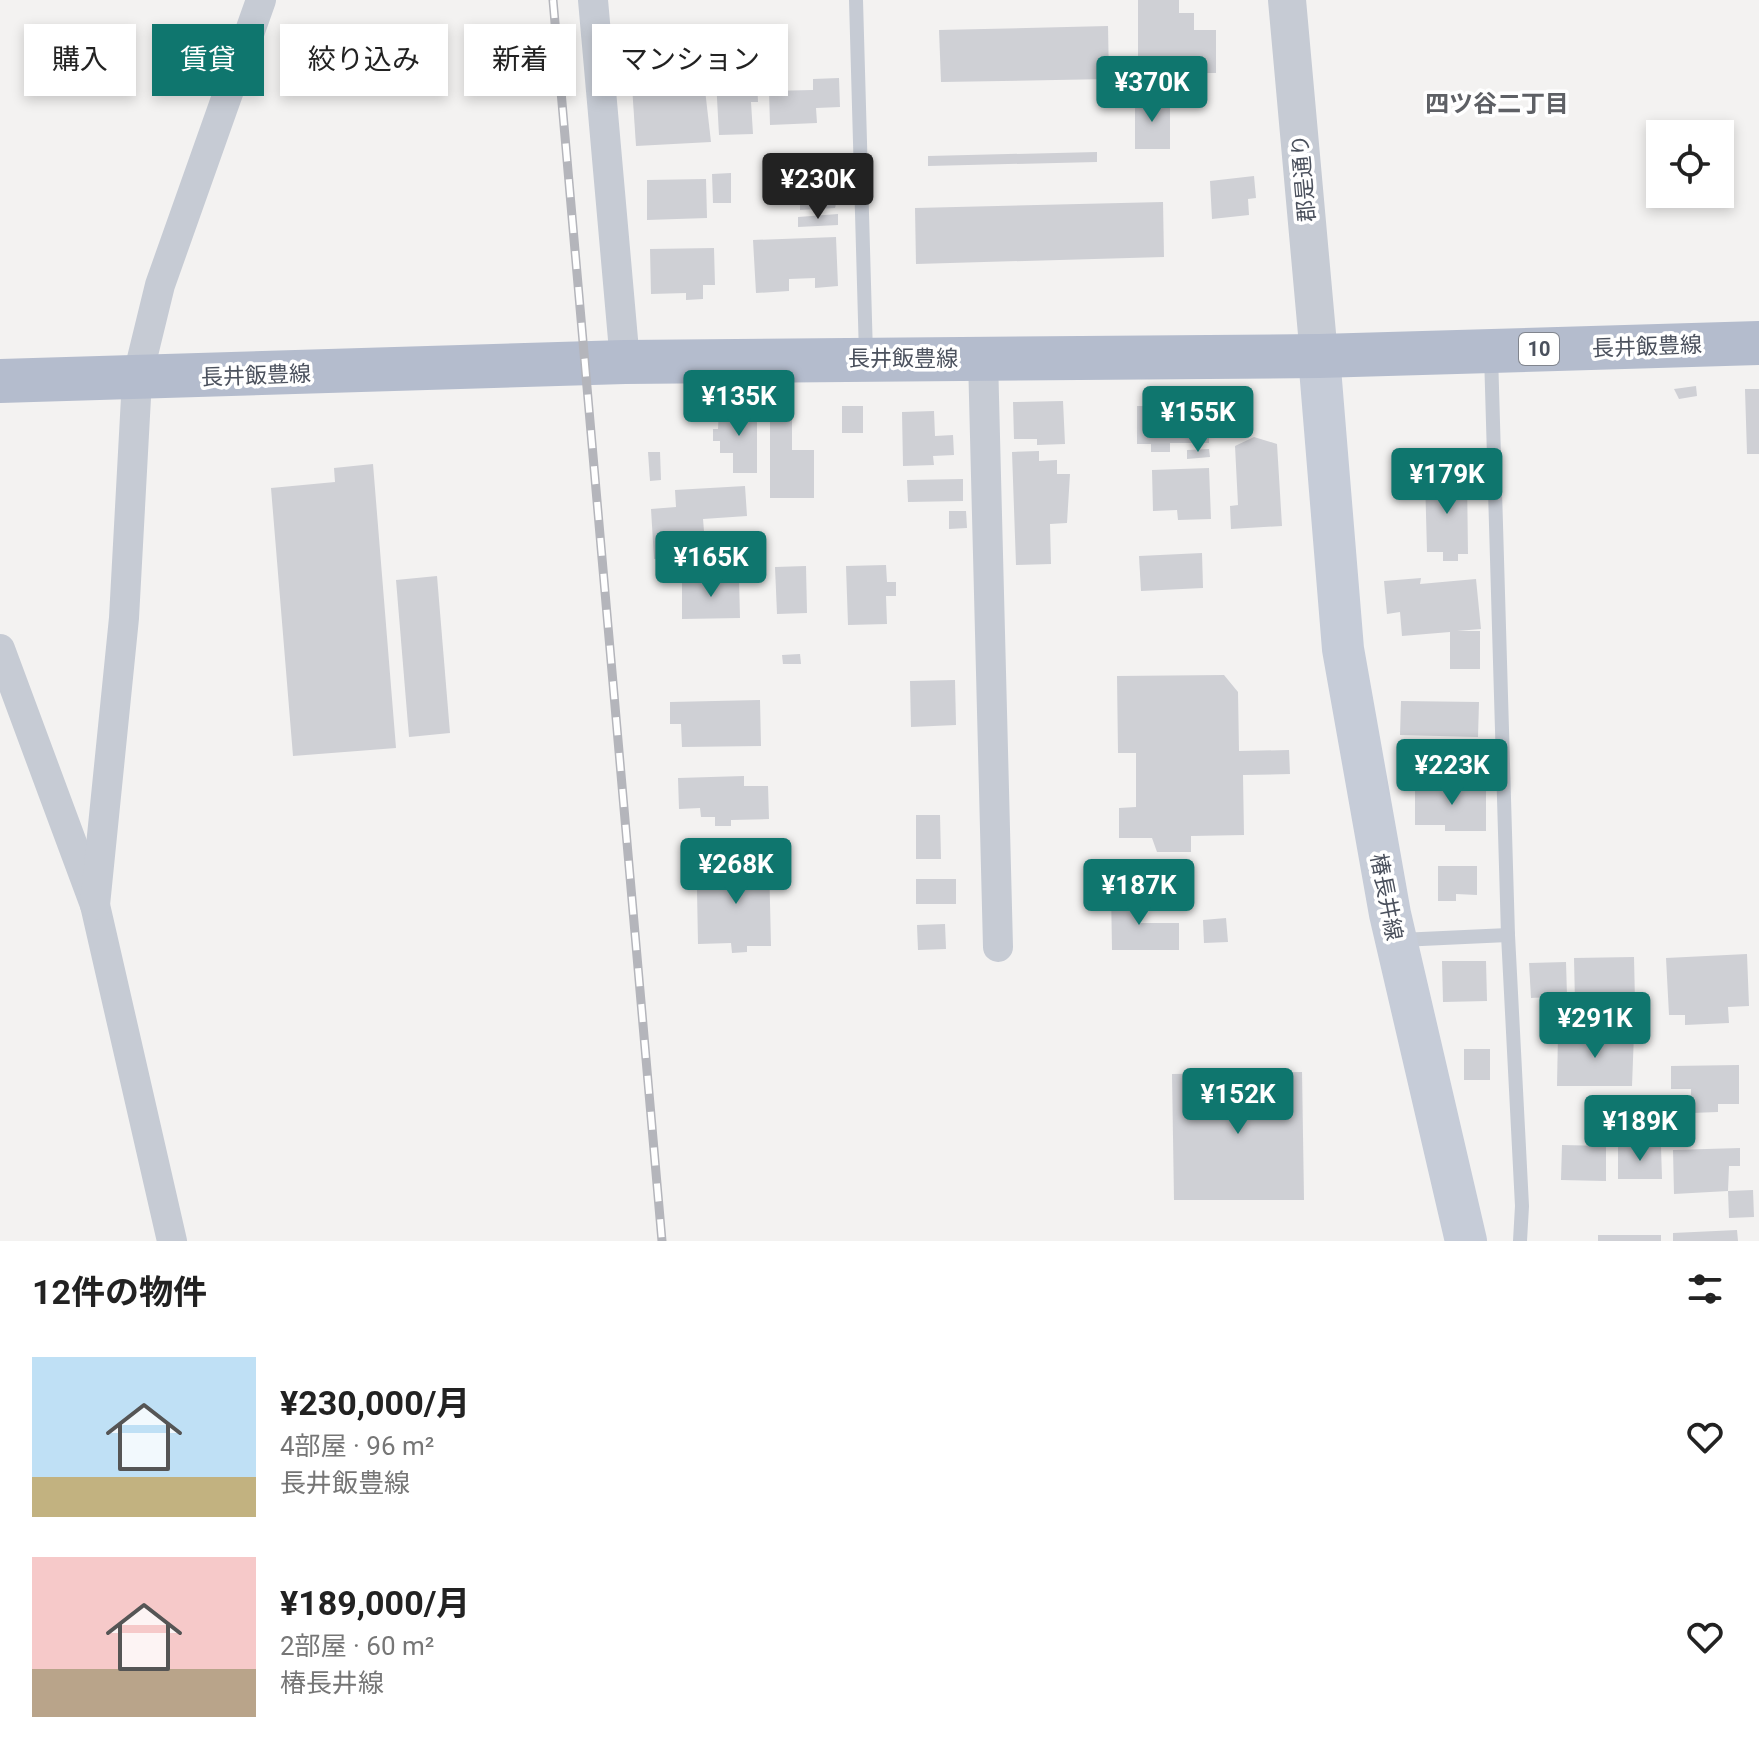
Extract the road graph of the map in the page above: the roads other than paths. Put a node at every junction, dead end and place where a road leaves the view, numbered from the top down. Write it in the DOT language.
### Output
graph roads {
  1 [pos="261,0"];
  2 [pos="593,0"];
  3 [pos="856,0"];
  4 [pos="1287,0"];
  5 [pos="1759,343"];
  6 [pos="1491,350"];
  7 [pos="1319,356"];
  8 [pos="866,358"];
  9 [pos="983,358"];
  10 [pos="625,362"];
  11 [pos="137,379"];
  12 [pos="0,381"];
  13 [pos="1,654"];
  14 [pos="95,905"];
  15 [pos="1508,935"];
  16 [pos="1395,940"];
  17 [pos="998,947"];
  18 [pos="172,1241"];
  19 [pos="1466,1241"];
  20 [pos="1520,1241"];
  1 -- 11 [label="street"];
  2 -- 10 [label="street"];
  3 -- 8 [label="lane"];
  4 -- 7 [label="street, 郡是通り"];
  5 -- 6 [label="main road, 長井飯豊線 / 10"];
  6 -- 7 [label="main road, 長井飯豊線 / 10"];
  6 -- 15 [label="lane"];
  7 -- 9 [label="main road, 長井飯豊線 / 10"];
  7 -- 16 [label="main road, 椿長井線"];
  8 -- 9 [label="main road, 長井飯豊線 / 10"];
  8 -- 10 [label="main road, 長井飯豊線 / 10"];
  9 -- 17 [label="street"];
  10 -- 11 [label="main road, 長井飯豊線 / 10"];
  11 -- 12 [label="main road, 長井飯豊線 / 10"];
  11 -- 14 [label="street"];
  13 -- 14 [label="street"];
  14 -- 18 [label="street"];
  15 -- 16 [label="lane"];
  15 -- 20 [label="lane"];
  16 -- 19 [label="main road, 椿長井線"];
}
